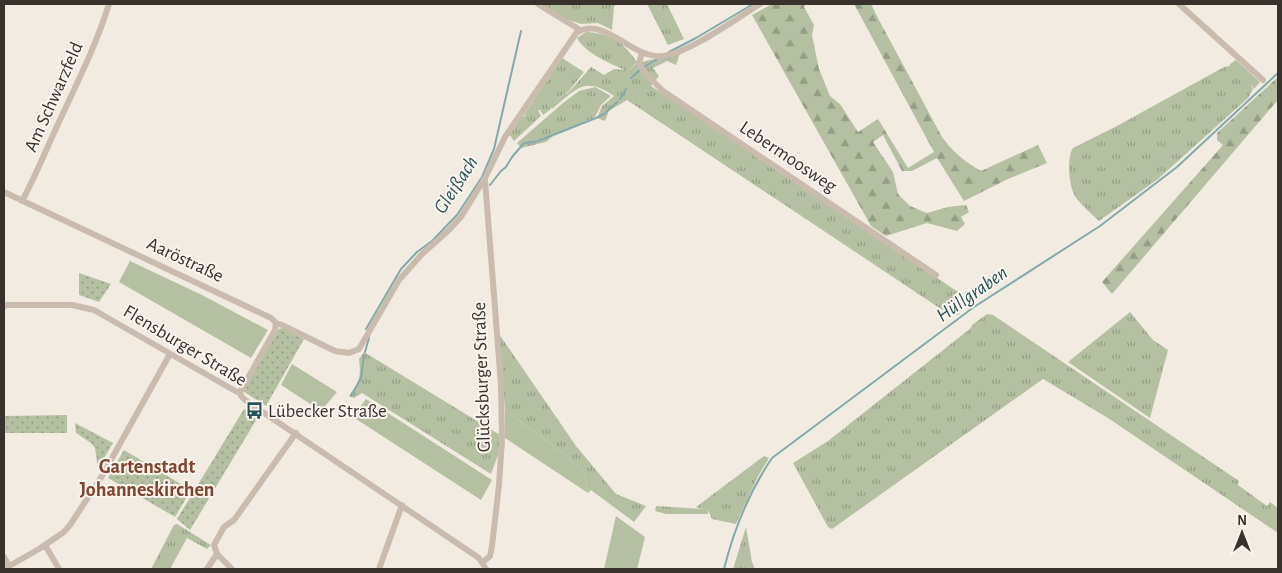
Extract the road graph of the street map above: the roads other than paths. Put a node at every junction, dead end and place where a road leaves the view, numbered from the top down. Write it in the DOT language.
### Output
graph roads {
  1 [pos="109,4"];
  2 [pos="538,4"];
  3 [pos="760,4"];
  4 [pos="1179,4"];
  5 [pos="580,31"];
  6 [pos="642,53"];
  7 [pos="1263,80"];
  8 [pos="485,178"];
  9 [pos="4,192"];
  10 [pos="22,200"];
  11 [pos="936,275"];
  12 [pos="4,306"];
  13 [pos="276,324"];
  14 [pos="170,354"];
  15 [pos="240,392"];
  16 [pos="296,433"];
  17 [pos="402,505"];
  18 [pos="45,545"];
  19 [pos="217,554"];
  20 [pos="4,557"];
  21 [pos="483,562"];
  22 [pos="6,568"];
  23 [pos="59,569"];
  24 [pos="207,569"];
  25 [pos="232,569"];
  26 [pos="379,569"];
  27 [pos="486,569"];
  1 -- 10 [label="street, Am Schwarzfeld"];
  2 -- 5 [label="street"];
  3 -- 6 [label="street"];
  4 -- 7 [label="street"];
  5 -- 6 [label="street"];
  5 -- 8 [label="street"];
  6 -- 11 [label="street, Lebermoosweg"];
  8 -- 13 [label="street, Aaröstraße"];
  8 -- 21 [label="street, Glücksburger Straße"];
  9 -- 10 [label="street, Aaröstraße"];
  10 -- 13 [label="street, Aaröstraße"];
  12 -- 14 [label="street, Flensburger Straße"];
  13 -- 15 [label="street"];
  14 -- 15 [label="street, Flensburger Straße"];
  14 -- 18 [label="street"];
  15 -- 16 [label="street, Flensburger Straße"];
  16 -- 17 [label="street, Flensburger Straße"];
  16 -- 19 [label="street"];
  17 -- 21 [label="street, Flensburger Straße"];
  17 -- 26 [label="street"];
  18 -- 22 [label="street"];
  18 -- 23 [label="street"];
  19 -- 24 [label="street"];
  19 -- 25 [label="street"];
  20 -- 22 [label="street"];
  21 -- 27 [label="street"];
}
